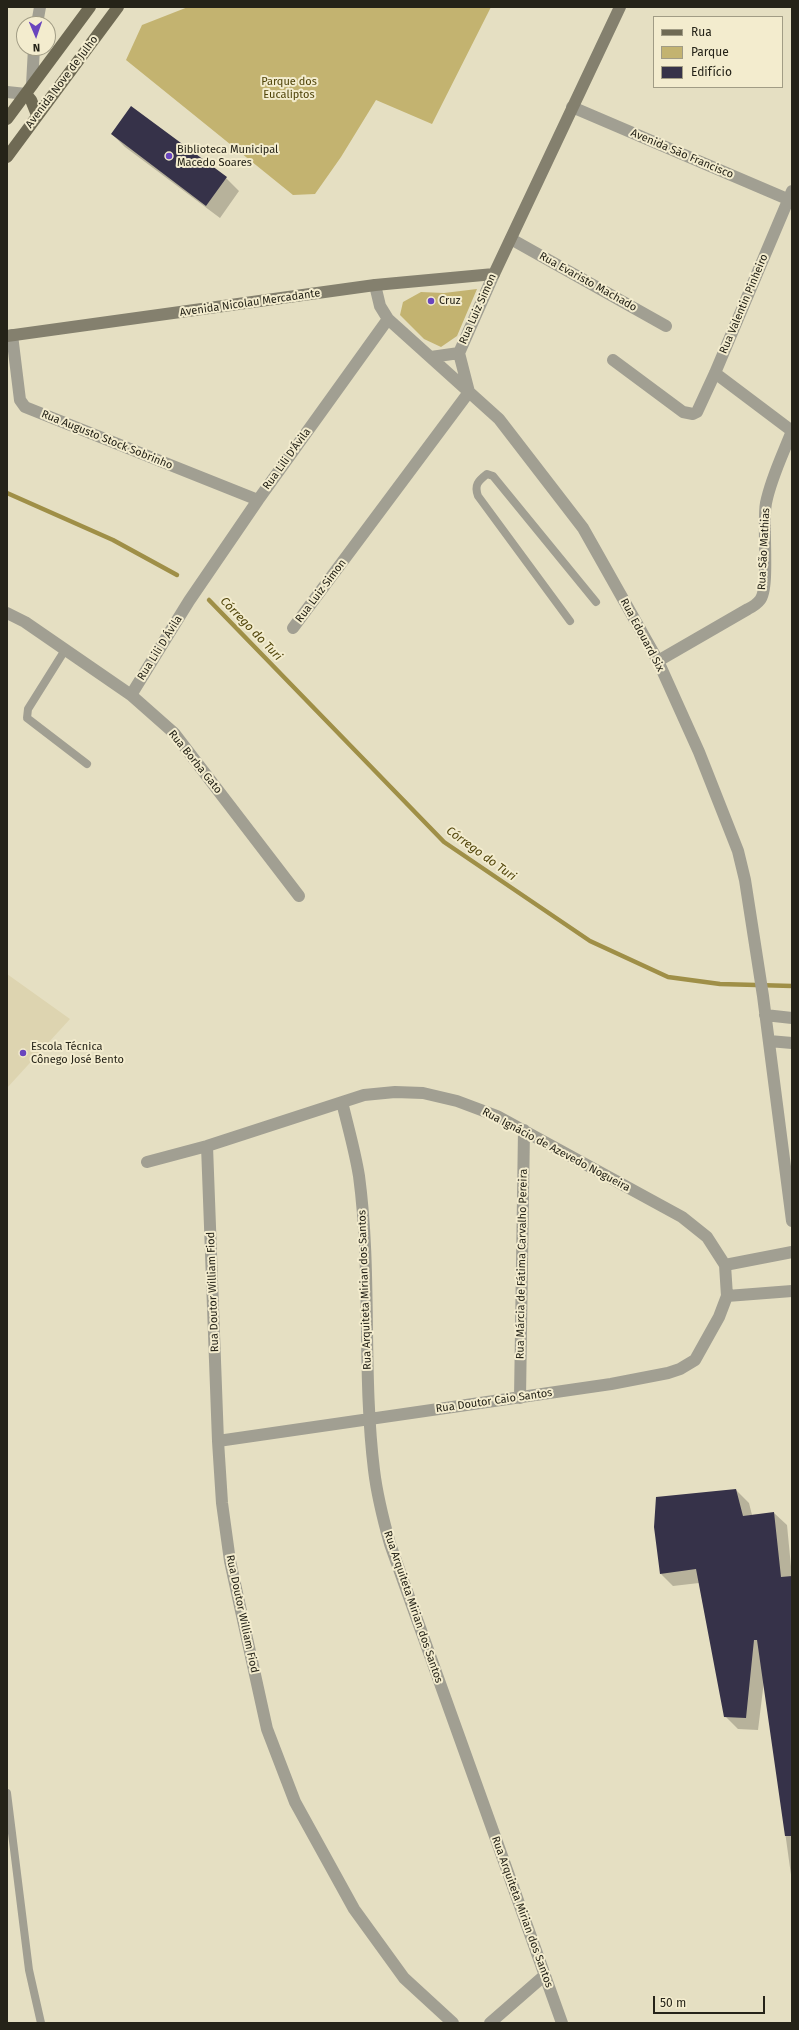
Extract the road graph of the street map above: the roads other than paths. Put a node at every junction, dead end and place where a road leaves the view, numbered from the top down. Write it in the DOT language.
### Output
graph roads {
  1 [pos="90,7"];
  2 [pos="118,7"];
  3 [pos="620,7"];
  4 [pos="33,56"];
  5 [pos="29,90"];
  6 [pos="7,92"];
  7 [pos="572,107"];
  8 [pos="37,115"];
  9 [pos="7,119"];
  10 [pos="7,157"];
  11 [pos="791,197"];
  12 [pos="511,239"];
  13 [pos="494,274"];
  14 [pos="375,285"];
  15 [pos="388,319"];
  16 [pos="666,326"];
  17 [pos="10,336"];
  18 [pos="459,353"];
  19 [pos="431,357"];
  20 [pos="613,360"];
  21 [pos="715,373"];
  22 [pos="469,392"];
  23 [pos="792,431"];
  24 [pos="258,500"];
  25 [pos="189,601"];
  26 [pos="596,602"];
  27 [pos="7,613"];
  28 [pos="570,621"];
  29 [pos="294,628"];
  30 [pos="65,650"];
  31 [pos="658,661"];
  32 [pos="131,695"];
  33 [pos="87,764"];
  34 [pos="299,896"];
  35 [pos="765,1015"];
  36 [pos="792,1018"];
  37 [pos="769,1041"];
  38 [pos="792,1043"];
  39 [pos="342,1102"];
  40 [pos="524,1130"];
  41 [pos="208,1146"];
  42 [pos="147,1162"];
  43 [pos="792,1221"];
  44 [pos="792,1252"];
  45 [pos="725,1265"];
  46 [pos="792,1291"];
  47 [pos="727,1296"];
  48 [pos="520,1398"];
  49 [pos="370,1419"];
  50 [pos="218,1441"];
  51 [pos="7,1793"];
  52 [pos="544,1975"];
  53 [pos="41,2023"];
  54 [pos="453,2023"];
  55 [pos="490,2023"];
  56 [pos="562,2023"];
  1 -- 5 [label="main road, Avenida Nove de Julho"];
  2 -- 8 [label="main road, Avenida Nove de Julho"];
  3 -- 7 [label="main road, Rua Luiz Simon"];
  4 -- 5 [label="street"];
  5 -- 6 [label="street"];
  5 -- 8 [label="main road"];
  5 -- 9 [label="main road, Avenida Nove de Julho"];
  7 -- 11 [label="street, Avenida São Francisco"];
  7 -- 12 [label="main road, Rua Luiz Simon"];
  8 -- 10 [label="main road, Avenida Nove de Julho"];
  11 -- 21 [label="street, Rua Valentin Pinheiro"];
  12 -- 13 [label="main road, Rua Luiz Simon"];
  12 -- 16 [label="street, Rua Evaristo Machado"];
  13 -- 14 [label="main road, Avenida Nicolau Mercadante"];
  13 -- 18 [label="street, Rua Luiz Simon"];
  14 -- 15 [label="street"];
  14 -- 17 [label="main road, Avenida Nicolau Mercadante"];
  15 -- 19 [label="street, Rua Edouard Six"];
  15 -- 24 [label="street, Rua Lili D'Ávila"];
  17 -- 24 [label="street, Rua Augusto Stock Sobrinho"];
  18 -- 19 [label="street"];
  18 -- 22 [label="street, Rua Luiz Simon"];
  19 -- 22 [label="street, Rua Edouard Six"];
  20 -- 21 [label="street, Rua Valentin Pinheiro"];
  21 -- 23 [label="street"];
  22 -- 29 [label="street, Rua Luiz Simon"];
  22 -- 31 [label="street, Rua Edouard Six"];
  23 -- 31 [label="street, Rua São Mathias"];
  24 -- 25 [label="street, Rua Lili D'Ávila"];
  25 -- 32 [label="street, Rua Lili D Ávila"];
  26 -- 28 [label="lane"];
  27 -- 30 [label="street, Rua Borba Gato"];
  30 -- 32 [label="street, Rua Borba Gato"];
  30 -- 33 [label="lane"];
  31 -- 35 [label="street, Rua Edouard Six"];
  32 -- 34 [label="street, Rua Borba Gato"];
  35 -- 36 [label="street"];
  35 -- 37 [label="street, Rua Edouard Six"];
  37 -- 38 [label="street"];
  37 -- 43 [label="street, Rua Edouard Six"];
  39 -- 40 [label="street, Rua Ignácio de Azevedo Nogueira"];
  39 -- 41 [label="street, Rua Ignácio de Azevedo Nogueira"];
  39 -- 49 [label="street, Rua Arquiteta Mirian dos Santos"];
  40 -- 45 [label="street, Rua Ignácio de Azevedo Nogueira"];
  40 -- 48 [label="street, Rua Márcia de Fátima Carvalho Pereira"];
  41 -- 42 [label="street, Rua Ignácio de Azevedo Nogueira"];
  41 -- 50 [label="street, Rua Doutor William Fiod"];
  44 -- 45 [label="street"];
  45 -- 47 [label="street, Rua Ignácio de Azevedo Nogueira"];
  46 -- 47 [label="street"];
  47 -- 48 [label="street, Rua Doutor Caio Santos"];
  48 -- 49 [label="street, Rua Doutor Caio Santos"];
  49 -- 50 [label="street, Rua Doutor Caio Santos"];
  49 -- 52 [label="street, Rua Arquiteta Mirian dos Santos"];
  50 -- 54 [label="street, Rua Doutor William Fiod"];
  51 -- 53 [label="lane"];
  52 -- 55 [label="street"];
  52 -- 56 [label="street, Rua Arquiteta Mirian dos Santos"];
}
